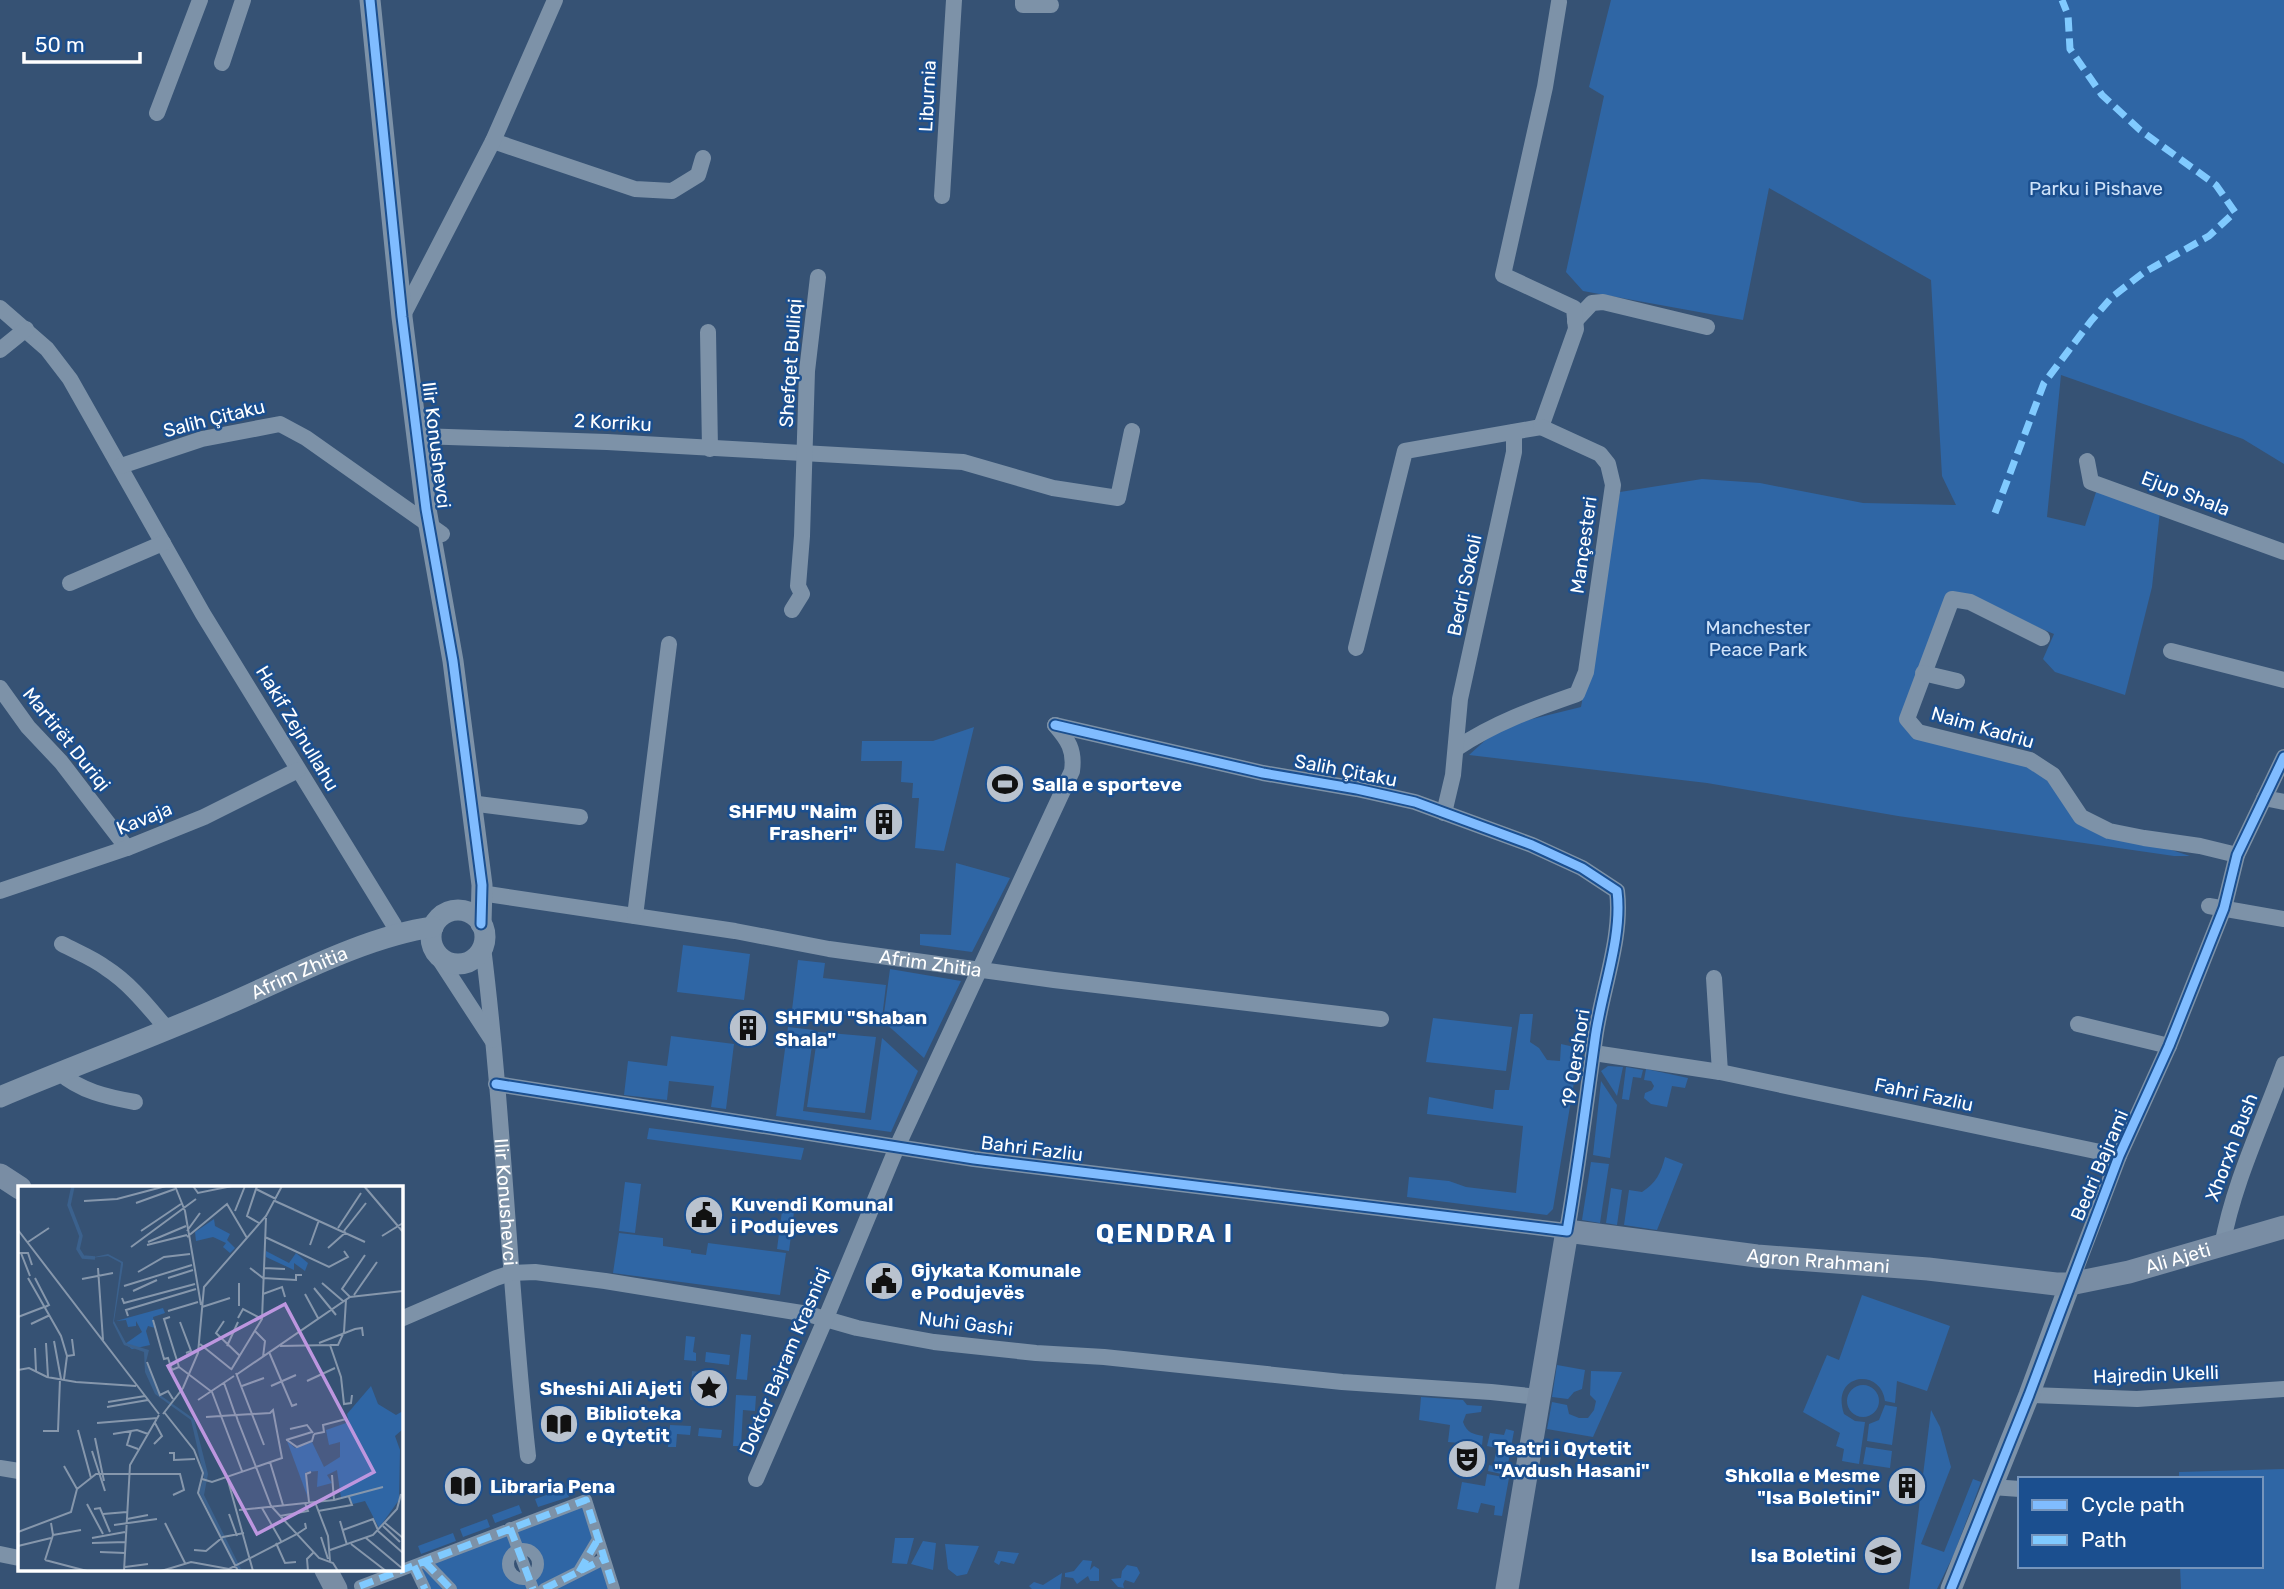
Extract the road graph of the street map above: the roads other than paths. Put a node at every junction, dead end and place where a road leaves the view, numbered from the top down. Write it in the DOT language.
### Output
graph roads {
  1 [pos="200,0"];
  2 [pos="243,0"];
  3 [pos="370,0"];
  4 [pos="555,0"];
  5 [pos="954,0"];
  6 [pos="1023,0"];
  7 [pos="1559,2"];
  8 [pos="1051,5"];
  9 [pos="222,63"];
  10 [pos="157,113"];
  11 [pos="493,141"];
  12 [pos="703,158"];
  13 [pos="942,195"];
  14 [pos="818,277"];
  15 [pos="0,308"];
  16 [pos="402,317"];
  17 [pos="1575,321"];
  18 [pos="1707,327"];
  19 [pos="26,329"];
  20 [pos="708,332"];
  21 [pos="0,350"];
  22 [pos="1541,427"];
  23 [pos="1132,431"];
  24 [pos="1514,432"];
  25 [pos="418,436"];
  26 [pos="710,449"];
  27 [pos="805,452"];
  28 [pos="2087,461"];
  29 [pos="121,466"];
  30 [pos="430,525"];
  31 [pos="163,543"];
  32 [pos="2284,552"];
  33 [pos="70,583"];
  34 [pos="792,610"];
  35 [pos="2042,638"];
  36 [pos="669,644"];
  37 [pos="1356,648"];
  38 [pos="2171,651"];
  39 [pos="1923,673"];
  40 [pos="2284,680"];
  41 [pos="1958,681"];
  42 [pos="0,688"];
  43 [pos="1055,725"];
  44 [pos="1457,748"];
  45 [pos="2284,757"];
  46 [pos="298,770"];
  47 [pos="2264,798"];
  48 [pos="2284,802"];
  49 [pos="470,803"];
  50 [pos="1444,813"];
  51 [pos="580,817"];
  52 [pos="127,848"];
  53 [pos="2237,855"];
  54 [pos="0,891"];
  55 [pos="1616,891"];
  56 [pos="481,893"];
  57 [pos="2216,907"];
  58 [pos="452,911"];
  59 [pos="635,916"];
  60 [pos="2284,919"];
  61 [pos="481,924"];
  62 [pos="433,927"];
  63 [pos="396,935"];
  64 [pos="62,944"];
  65 [pos="483,947"];
  66 [pos="436,954"];
  67 [pos="978,969"];
  68 [pos="1714,978"];
  69 [pos="1381,1019"];
  70 [pos="2078,1024"];
  71 [pos="168,1030"];
  72 [pos="492,1040"];
  73 [pos="2169,1046"];
  74 [pos="1594,1053"];
  75 [pos="2284,1063"];
  76 [pos="59,1072"];
  77 [pos="1720,1072"];
  78 [pos="496,1084"];
  79 [pos="0,1097"];
  80 [pos="135,1102"];
  81 [pos="897,1147"];
  82 [pos="2119,1156"];
  83 [pos="0,1175"];
  84 [pos="18,1187"];
  85 [pos="2284,1227"];
  86 [pos="1567,1231"];
  87 [pos="2222,1246"];
  88 [pos="511,1273"];
  89 [pos="2070,1283"];
  90 [pos="402,1319"];
  91 [pos="825,1320"];
  92 [pos="2284,1389"];
  93 [pos="2029,1395"];
  94 [pos="1539,1397"];
  95 [pos="528,1456"];
  96 [pos="0,1468"];
  97 [pos="18,1471"];
  98 [pos="756,1479"];
  99 [pos="1992,1487"];
  100 [pos="2018,1489"];
  101 [pos="510,1528"];
  102 [pos="598,1539"];
  103 [pos="0,1554"];
  104 [pos="18,1558"];
  105 [pos="604,1559"];
  106 [pos="420,1564"];
  107 [pos="402,1570"];
  108 [pos="327,1572"];
  109 [pos="398,1572"];
  110 [pos="579,1572"];
  111 [pos="531,1584"];
  112 [pos="359,1586"];
  113 [pos="1514,1588"];
  114 [pos="336,1589"];
  115 [pos="425,1589"];
  116 [pos="451,1589"];
  117 [pos="544,1589"];
  118 [pos="614,1589"];
  119 [pos="1951,1589"];
  1 -- 10 [label="street"];
  2 -- 9 [label="street"];
  3 -- 16 [label="street, Ilir Konushevci"];
  4 -- 11 [label="street"];
  5 -- 13 [label="street, Liburnia"];
  6 -- 8 [label="street"];
  7 -- 17 [label="street"];
  11 -- 12 [label="street"];
  11 -- 16 [label="street"];
  14 -- 27 [label="street, Shefqet Bulliqi"];
  15 -- 19 [label="street, Hakif Zejnullahu"];
  16 -- 25 [label="street, Ilir Konushevci"];
  17 -- 18 [label="street"];
  17 -- 22 [label="street"];
  19 -- 21 [label="street"];
  19 -- 29 [label="street, Hakif Zejnullahu"];
  20 -- 26 [label="street"];
  22 -- 24 [label="street"];
  22 -- 44 [label="street, Mançesteri"];
  23 -- 27 [label="street, 2 Korriku"];
  24 -- 37 [label="street"];
  24 -- 44 [label="street, Bedri Sokoli"];
  25 -- 26 [label="street, 2 Korriku"];
  25 -- 30 [label="street, Ilir Konushevci"];
  26 -- 27 [label="street, 2 Korriku"];
  27 -- 34 [label="street"];
  28 -- 32 [label="street, Ejup Shala"];
  29 -- 30 [label="street, Salih Çitaku"];
  29 -- 31 [label="street, Hakif Zejnullahu"];
  30 -- 49 [label="street, Ilir Konushevci"];
  31 -- 33 [label="street"];
  31 -- 46 [label="street, Hakif Zejnullahu"];
  35 -- 39 [label="street, Naim Kadriu"];
  36 -- 59 [label="street"];
  38 -- 40 [label="street"];
  39 -- 41 [label="street, Naim Kadriu"];
  39 -- 53 [label="street, Naim Kadriu"];
  42 -- 52 [label="street, Martirët Duriqi"];
  43 -- 50 [label="street, Salih Çitaku"];
  43 -- 67 [label="street, Doktor Bajram Krasniqi"];
  44 -- 50 [label="street"];
  45 -- 47 [label="street, Bedri Bajrami"];
  46 -- 52 [label="street, Kavaja"];
  46 -- 63 [label="street, Hakif Zejnullahu"];
  47 -- 48 [label="street"];
  47 -- 53 [label="street, Bedri Bajrami"];
  49 -- 51 [label="street"];
  49 -- 56 [label="street, Ilir Konushevci"];
  50 -- 55 [label="street, Salih Çitaku"];
  52 -- 54 [label="street, Kavaja"];
  53 -- 57 [label="street, Bedri Bajrami"];
  55 -- 74 [label="street, 19 Qershori"];
  56 -- 58 [label="street"];
  56 -- 59 [label="street, Afrim Zhitia"];
  56 -- 61 [label="street"];
  57 -- 60 [label="street"];
  57 -- 73 [label="street, Bedri Bajrami"];
  58 -- 61 [label="street"];
  58 -- 62 [label="street"];
  59 -- 67 [label="street, Afrim Zhitia"];
  61 -- 65 [label="street"];
  62 -- 63 [label="street, Afrim Zhitia"];
  62 -- 66 [label="street"];
  63 -- 71 [label="street, Afrim Zhitia"];
  64 -- 71 [label="street"];
  65 -- 66 [label="street"];
  65 -- 72 [label="street, Ilir Konushevci"];
  66 -- 72 [label="street"];
  67 -- 69 [label="street, Afrim Zhitia"];
  67 -- 81 [label="street, Doktor Bajram Krasniqi"];
  68 -- 77 [label="street"];
  70 -- 73 [label="street"];
  71 -- 76 [label="street, Afrim Zhitia"];
  72 -- 78 [label="street, Ilir Konushevci"];
  73 -- 82 [label="street, Bedri Bajrami"];
  74 -- 77 [label="street, Fahri Fazliu"];
  74 -- 86 [label="street, 19 Qershori"];
  75 -- 87 [label="street, Xhorxh Bush"];
  76 -- 79 [label="street, Afrim Zhitia"];
  76 -- 80 [label="street"];
  77 -- 82 [label="street, Fahri Fazliu"];
  78 -- 81 [label="street, Bahri Fazliu"];
  78 -- 88 [label="street, Ilir Konushevci"];
  81 -- 86 [label="street, Bahri Fazliu"];
  81 -- 91 [label="street, Doktor Bajram Krasniqi"];
  82 -- 89 [label="street, Bedri Bajrami"];
  83 -- 84 [label="main road"];
  85 -- 87 [label="main road, Ali Ajeti"];
  86 -- 89 [label="main road, Agron Rrahmani"];
  86 -- 94 [label="main road, 19 Qershori"];
  87 -- 89 [label="main road, Ali Ajeti"];
  88 -- 90 [label="street, Nuhi Gashi"];
  88 -- 91 [label="street, Nuhi Gashi"];
  88 -- 95 [label="street, Ilir Konushevci"];
  89 -- 93 [label="street, Bedri Bajrami"];
  91 -- 94 [label="street, Nuhi Gashi"];
  91 -- 98 [label="street, Doktor Bajram Krasniqi"];
  92 -- 93 [label="street, Hajredin Ukelli"];
  93 -- 99 [label="street, Bedri Bajrami"];
  94 -- 113 [label="main road, 19 Qershori"];
  96 -- 97 [label="street"];
  99 -- 100 [label="street"];
  99 -- 119 [label="street, Bedri Bajrami"];
  101 -- 102 [label="street"];
  101 -- 106 [label="street"];
  101 -- 111 [label="street"];
  102 -- 105 [label="street"];
  102 -- 110 [label="street"];
  103 -- 104 [label="street"];
  105 -- 110 [label="street"];
  105 -- 118 [label="street"];
  106 -- 107 [label="street"];
  106 -- 115 [label="street"];
  106 -- 116 [label="street"];
  108 -- 114 [label="main road"];
  109 -- 112 [label="street"];
  110 -- 117 [label="street"];
}
